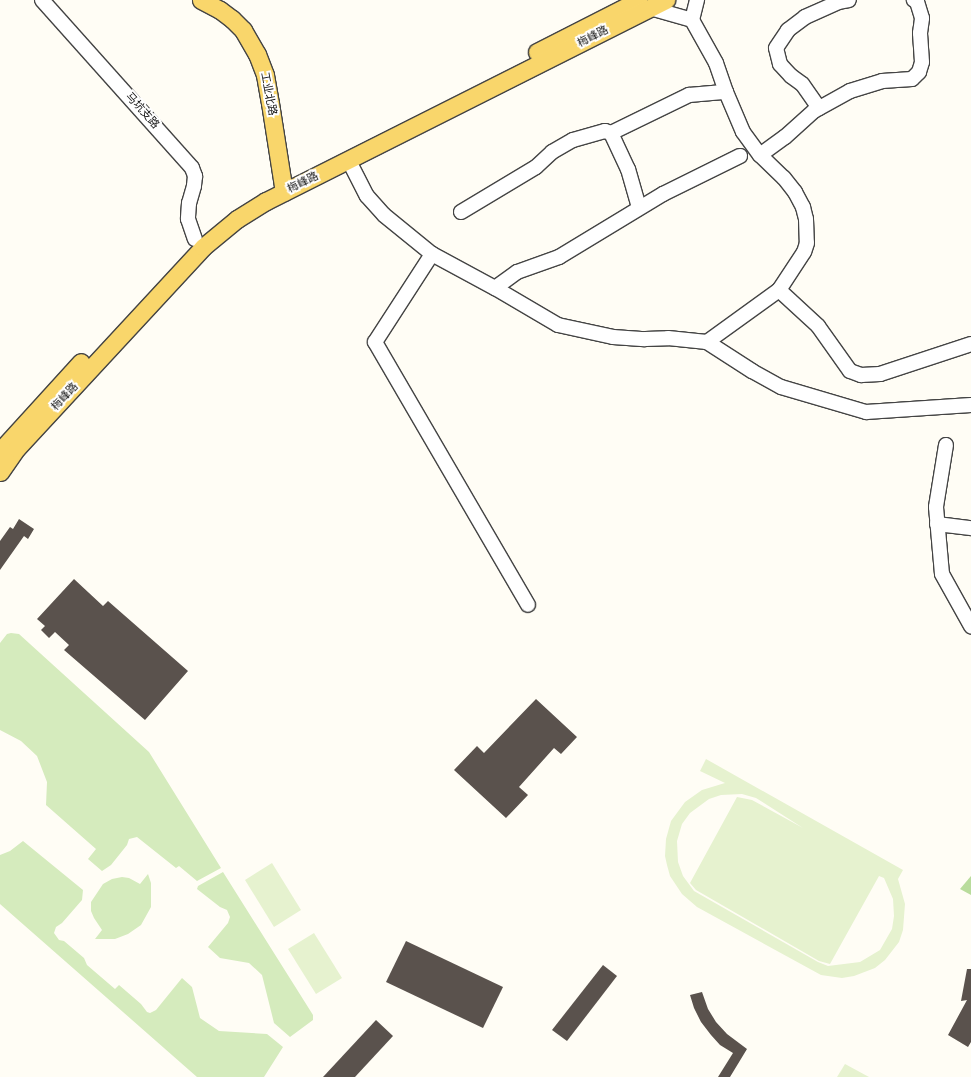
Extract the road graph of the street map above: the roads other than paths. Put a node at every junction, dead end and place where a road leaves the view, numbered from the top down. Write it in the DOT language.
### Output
graph roads {
  1 [pos="42,0"];
  2 [pos="201,0"];
  3 [pos="666,0"];
  4 [pos="697,0"];
  5 [pos="849,0"];
  6 [pos="914,0"];
  7 [pos="644,4"];
  8 [pos="215,5"];
  9 [pos="692,20"];
  10 [pos="726,92"];
  11 [pos="819,108"];
  12 [pos="612,132"];
  13 [pos="740,156"];
  14 [pos="760,156"];
  15 [pos="349,161"];
  16 [pos="283,187"];
  17 [pos="639,207"];
  18 [pos="461,212"];
  19 [pos="195,239"];
  20 [pos="432,254"];
  21 [pos="495,288"];
  22 [pos="778,290"];
  23 [pos="707,342"];
  24 [pos="971,344"];
  25 [pos="971,405"];
  26 [pos="946,445"];
  27 [pos="6,447"];
  28 [pos="0,472"];
  29 [pos="937,524"];
  30 [pos="971,528"];
  31 [pos="528,605"];
  32 [pos="971,626"];
  1 -- 19 [label="street, 马坑支路"];
  2 -- 8 [label="main road, 工业北路"];
  3 -- 7 [label="main road, 梅峰路"];
  4 -- 9 [label="street"];
  5 -- 11 [label="street"];
  6 -- 11 [label="street"];
  7 -- 9 [label="street"];
  7 -- 15 [label="main road, 梅峰路"];
  7 -- 16 [label="main road, 梅峰路"];
  8 -- 16 [label="main road, 工业北路"];
  9 -- 10 [label="street"];
  10 -- 12 [label="street"];
  10 -- 14 [label="street"];
  11 -- 14 [label="street"];
  12 -- 17 [label="street"];
  12 -- 18 [label="street"];
  13 -- 17 [label="street"];
  14 -- 22 [label="street"];
  15 -- 16 [label="main road, 梅峰路"];
  15 -- 20 [label="street"];
  16 -- 19 [label="main road, 梅峰路"];
  16 -- 27 [label="main road, 梅峰路"];
  17 -- 21 [label="street"];
  19 -- 27 [label="main road, 梅峰路"];
  20 -- 21 [label="street"];
  20 -- 31 [label="street"];
  21 -- 23 [label="street"];
  22 -- 23 [label="street"];
  22 -- 24 [label="street"];
  23 -- 25 [label="street"];
  26 -- 29 [label="street"];
  27 -- 28 [label="main road"];
  29 -- 30 [label="street"];
  29 -- 32 [label="street"];
}
